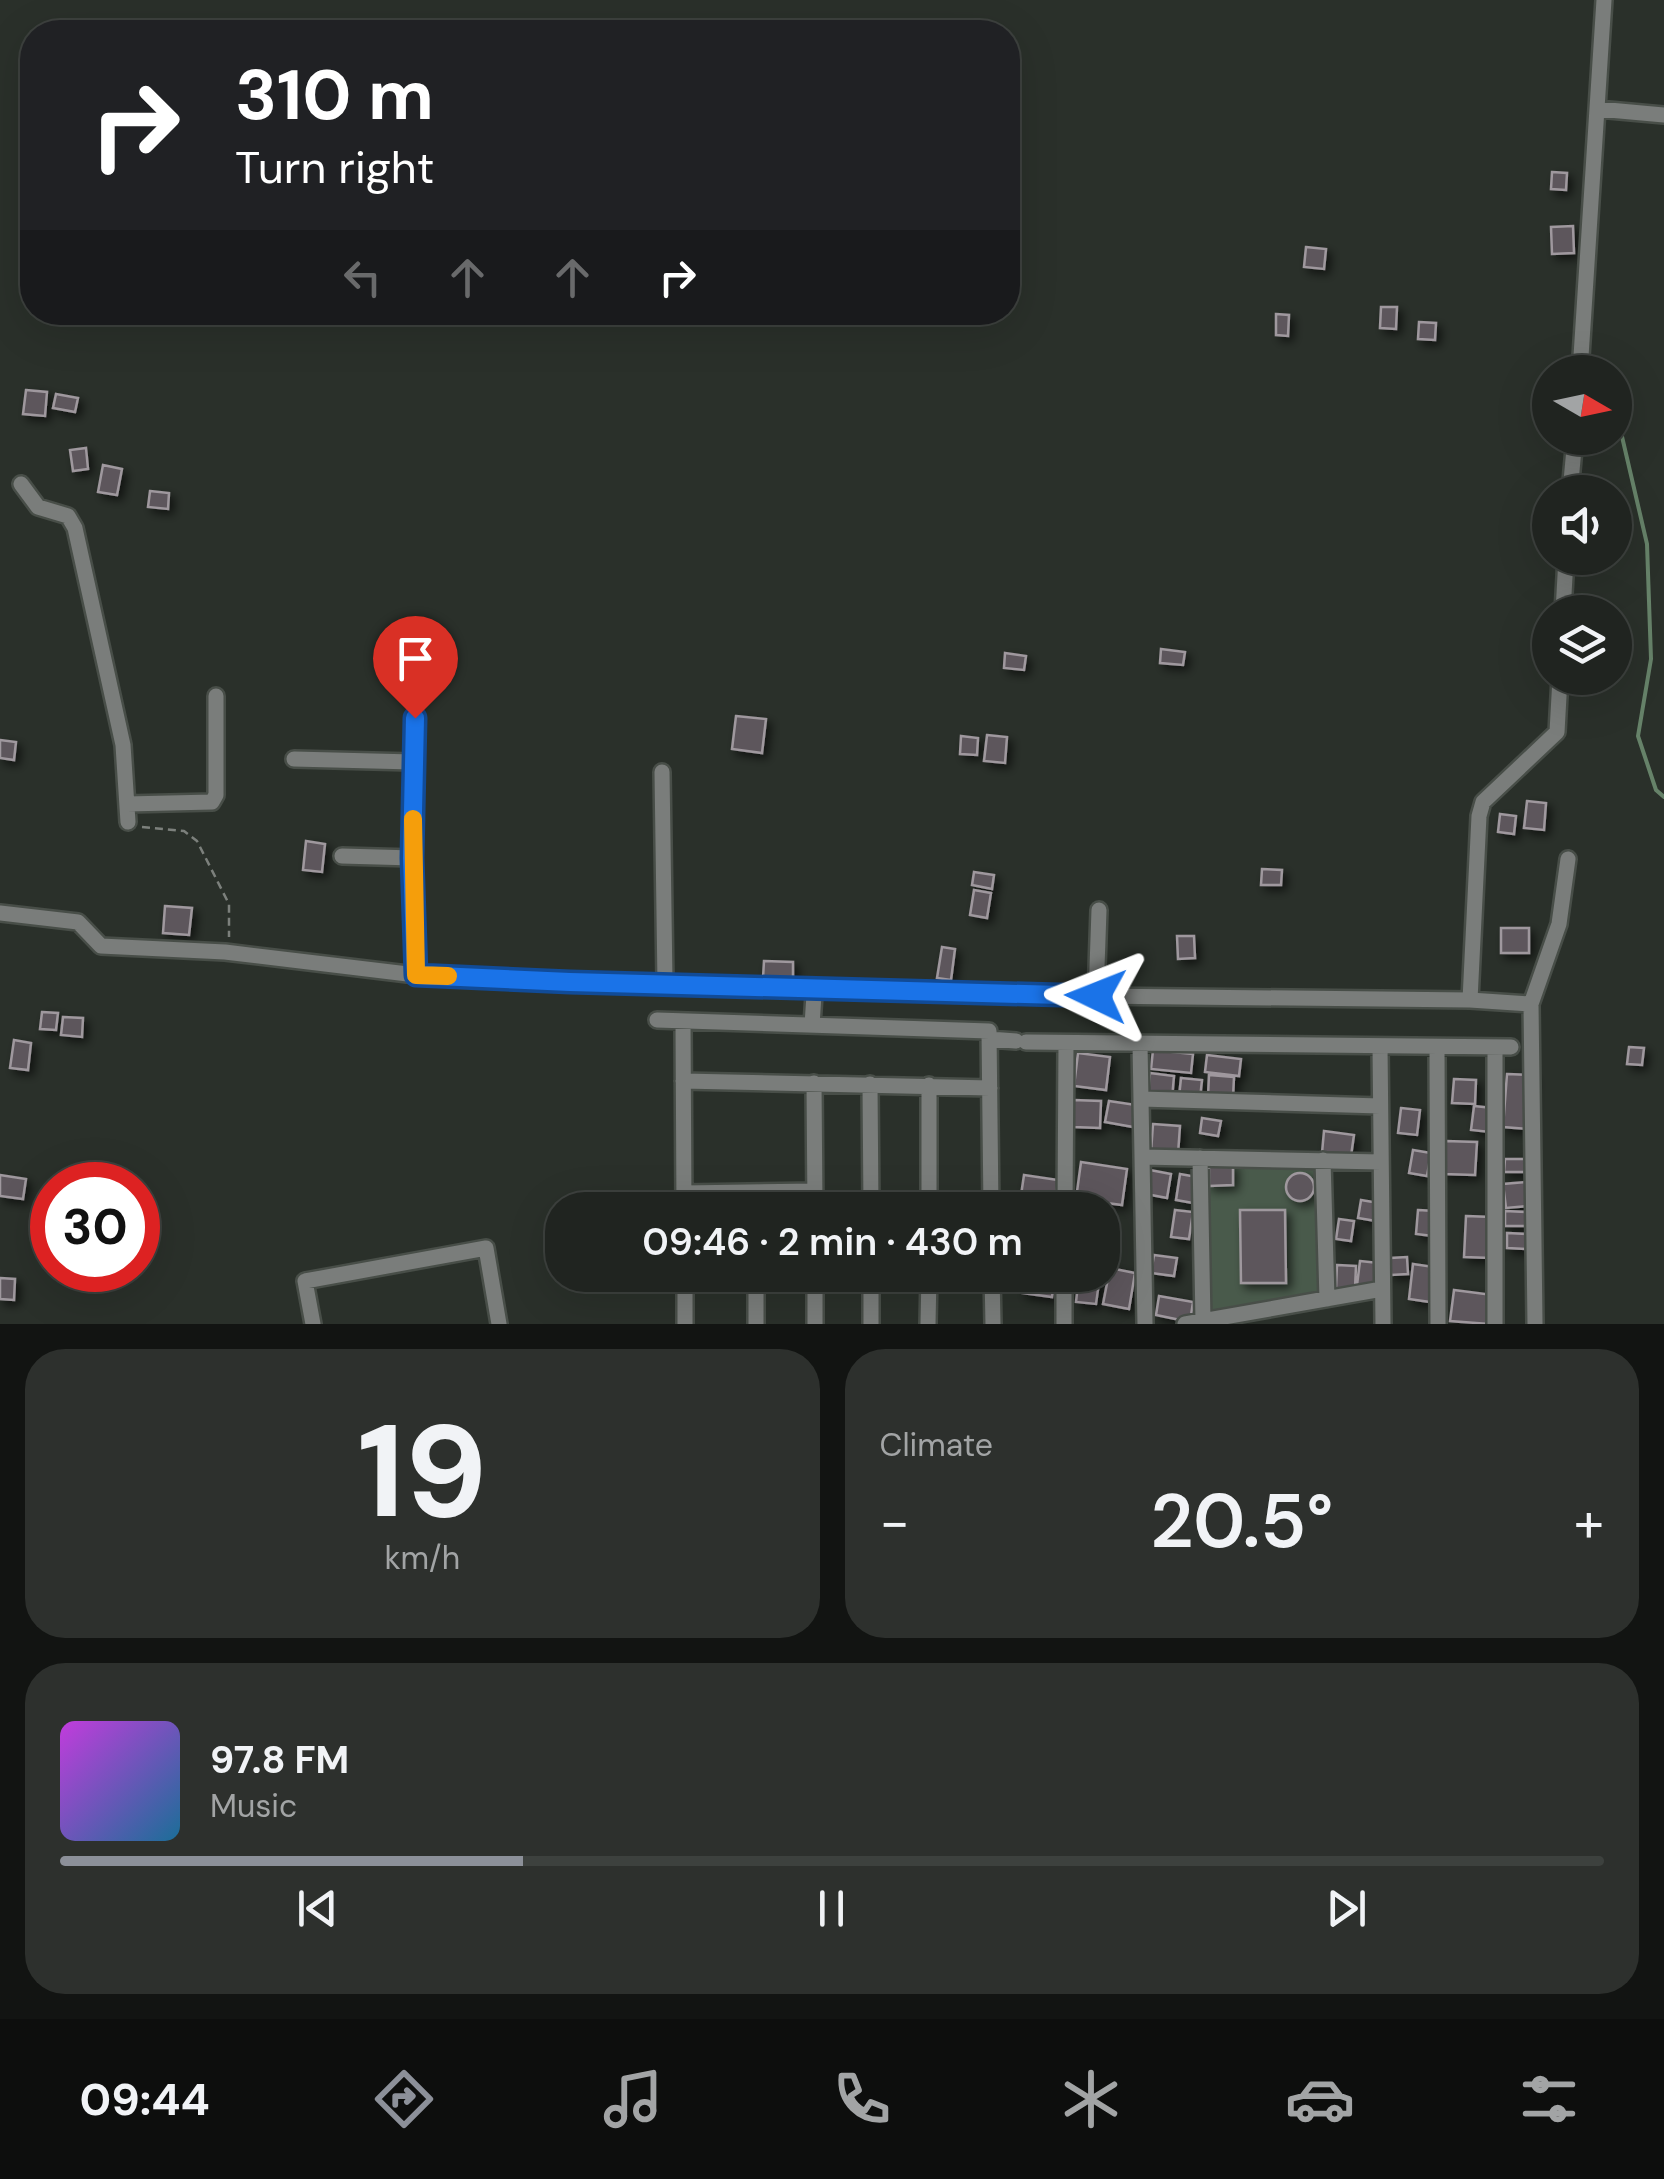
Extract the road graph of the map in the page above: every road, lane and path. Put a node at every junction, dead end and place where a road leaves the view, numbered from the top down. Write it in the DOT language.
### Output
graph roads {
  1 [pos="1604,0"];
  2 [pos="1598,109"];
  3 [pos="1664,115"];
  4 [pos="1581,355"];
  5 [pos="20,484"];
  6 [pos="1559,695"];
  7 [pos="216,696"];
  8 [pos="415,718"];
  9 [pos="294,760"];
  10 [pos="413,762"];
  11 [pos="662,772"];
  12 [pos="127,804"];
  13 [pos="128,822"];
  14 [pos="342,856"];
  15 [pos="412,858"];
  16 [pos="1568,859"];
  17 [pos="1099,910"];
  18 [pos="0,913"];
  19 [pos="224,952"];
  20 [pos="416,975"];
  21 [pos="665,984"];
  22 [pos="814,995"];
  23 [pos="1096,996"];
  24 [pos="1470,1000"];
  25 [pos="1531,1004"];
  26 [pos="657,1020"];
  27 [pos="683,1021"];
  28 [pos="812,1025"];
  29 [pos="989,1039"];
  30 [pos="1066,1043"];
  31 [pos="1140,1044"];
  32 [pos="1380,1046"];
  33 [pos="1436,1046"];
  34 [pos="684,1082"];
  35 [pos="814,1084"];
  36 [pos="870,1084"];
  37 [pos="929,1086"];
  38 [pos="990,1088"];
  39 [pos="1141,1099"];
  40 [pos="1380,1106"];
  41 [pos="1142,1157"];
  42 [pos="1200,1158"];
  43 [pos="1324,1160"];
  44 [pos="1381,1162"];
  45 [pos="815,1191"];
  46 [pos="684,1192"];
  47 [pos="755,1192"];
  48 [pos="871,1192"];
  49 [pos="929,1192"];
  50 [pos="992,1192"];
  51 [pos="1065,1192"];
  52 [pos="1382,1289"];
  53 [pos="685,1292"];
  54 [pos="756,1292"];
  55 [pos="815,1292"];
  56 [pos="871,1292"];
  57 [pos="929,1292"];
  58 [pos="992,1292"];
  59 [pos="1064,1292"];
  60 [pos="1327,1299"];
  61 [pos="1203,1321"];
  62 [pos="313,1324"];
  63 [pos="499,1324"];
  64 [pos="686,1324"];
  65 [pos="756,1324"];
  66 [pos="815,1324"];
  67 [pos="871,1324"];
  68 [pos="928,1324"];
  69 [pos="993,1324"];
  70 [pos="1064,1324"];
  71 [pos="1145,1324"];
  72 [pos="1185,1324"];
  73 [pos="1383,1324"];
  74 [pos="1438,1324"];
  75 [pos="1495,1324"];
  76 [pos="1534,1324"];
  1 -- 2 [label="street"];
  2 -- 3 [label="street"];
  2 -- 4 [label="street"];
  5 -- 12 [label="street"];
  6 -- 24 [label="street"];
  7 -- 12 [label="street"];
  8 -- 10 [label="street"];
  9 -- 10 [label="street"];
  10 -- 15 [label="street"];
  11 -- 21 [label="street"];
  12 -- 13 [label="street"];
  13 -- 19 [label="path"];
  14 -- 15 [label="street"];
  15 -- 20 [label="street"];
  16 -- 25 [label="street"];
  17 -- 23 [label="street"];
  18 -- 19 [label="street"];
  19 -- 20 [label="street"];
  20 -- 21 [label="street"];
  21 -- 23 [label="street"];
  22 -- 28 [label="street"];
  23 -- 24 [label="street"];
  24 -- 25 [label="street"];
  25 -- 76 [label="street"];
  26 -- 27 [label="street"];
  27 -- 28 [label="street"];
  27 -- 34 [label="street"];
  28 -- 29 [label="street"];
  29 -- 30 [label="street"];
  29 -- 38 [label="street"];
  30 -- 31 [label="street"];
  30 -- 51 [label="street"];
  31 -- 32 [label="street"];
  31 -- 39 [label="street"];
  32 -- 33 [label="street"];
  32 -- 40 [label="street"];
  33 -- 74 [label="street"];
  33 -- 75 [label="street"];
  34 -- 35 [label="street"];
  34 -- 46 [label="street"];
  35 -- 36 [label="street"];
  35 -- 45 [label="street"];
  36 -- 37 [label="street"];
  36 -- 48 [label="street"];
  37 -- 38 [label="street"];
  37 -- 49 [label="street"];
  38 -- 50 [label="street"];
  39 -- 40 [label="street"];
  39 -- 41 [label="street"];
  40 -- 44 [label="street"];
  41 -- 42 [label="street"];
  41 -- 71 [label="street"];
  42 -- 43 [label="street"];
  42 -- 61 [label="street"];
  43 -- 44 [label="street"];
  43 -- 60 [label="street"];
  44 -- 52 [label="street"];
  45 -- 47 [label="street"];
  52 -- 60 [label="street"];
  52 -- 73 [label="street"];
  53 -- 64 [label="street"];
  54 -- 65 [label="street"];
  55 -- 66 [label="street"];
  56 -- 67 [label="street"];
  57 -- 68 [label="street"];
  58 -- 69 [label="street"];
  59 -- 70 [label="street"];
  60 -- 61 [label="street"];
  61 -- 72 [label="street"];
  62 -- 63 [label="street"];
}
